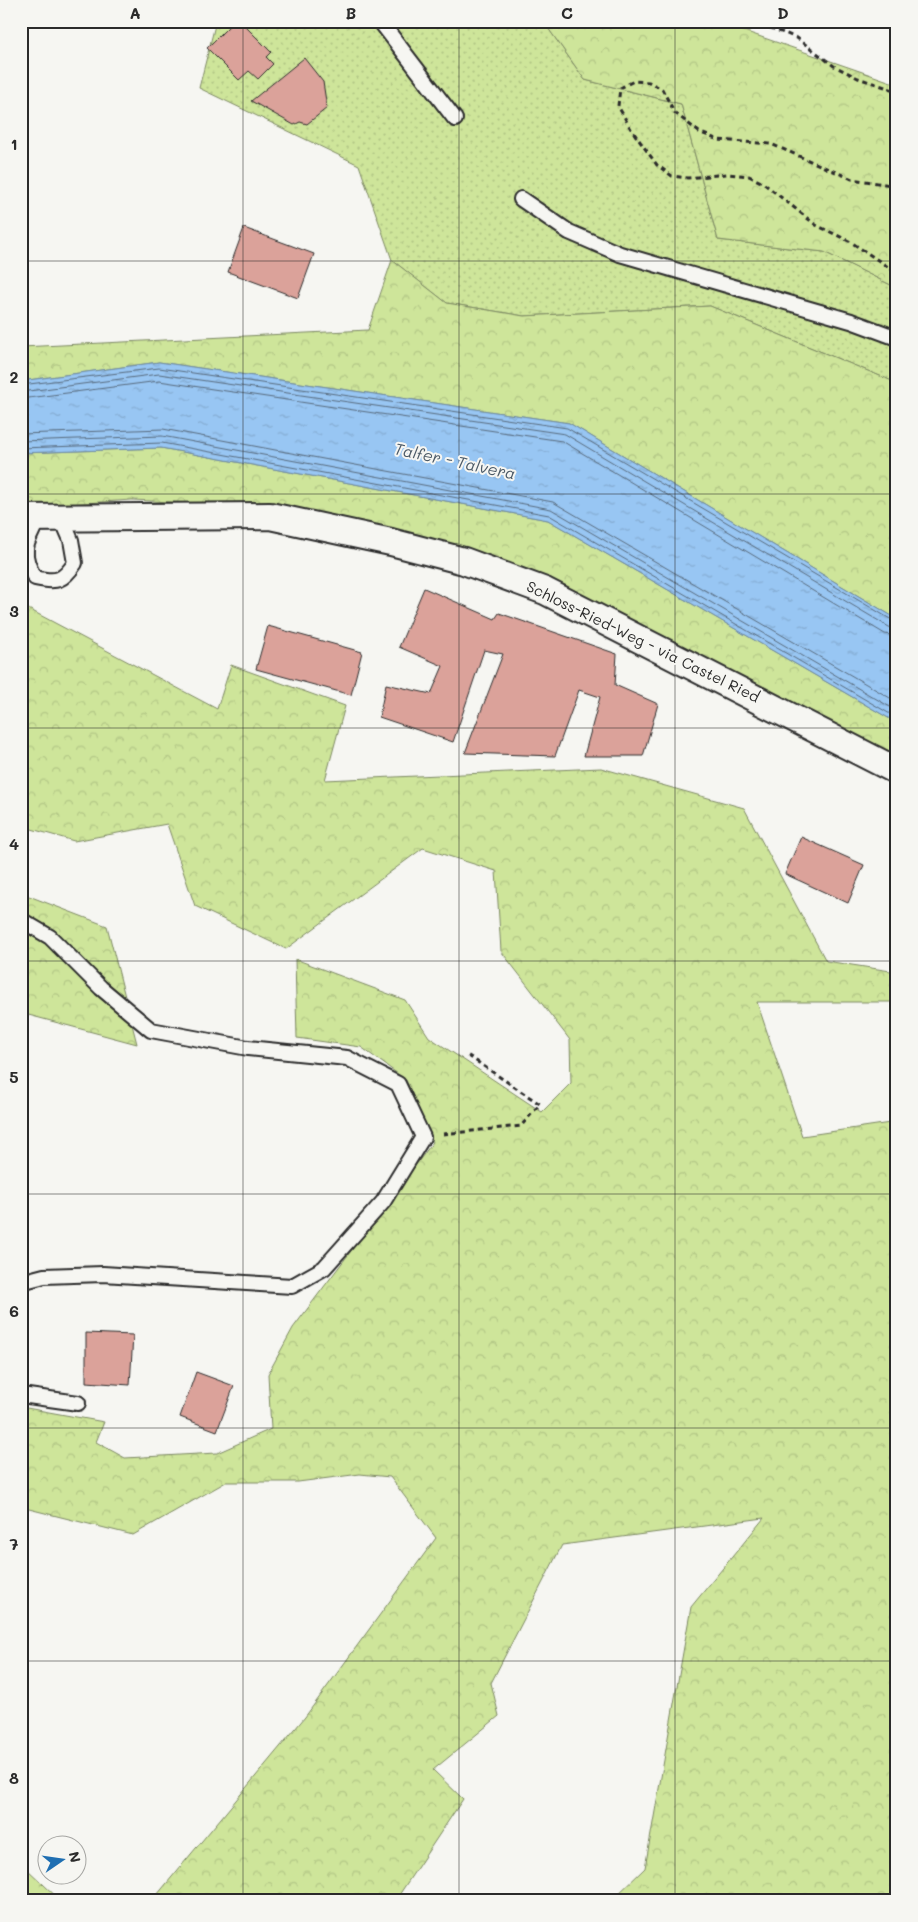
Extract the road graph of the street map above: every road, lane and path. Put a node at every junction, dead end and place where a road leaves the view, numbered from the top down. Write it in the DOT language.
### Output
graph roads {
  1 [pos="380,21"];
  2 [pos="753,21"];
  3 [pos="897,91"];
  4 [pos="455,119"];
  5 [pos="897,186"];
  6 [pos="521,199"];
  7 [pos="897,273"];
  8 [pos="897,338"];
  9 [pos="41,518"];
  10 [pos="21,574"];
  11 [pos="35,578"];
  12 [pos="897,771"];
  13 [pos="21,920"];
  14 [pos="467,1054"];
  15 [pos="423,1136"];
  16 [pos="21,1282"];
  17 [pos="21,1395"];
  18 [pos="78,1404"];
  1 -- 4 [label="lane"];
  2 -- 3 [label="path"];
  5 -- 7 [label="path"];
  6 -- 8 [label="lane"];
  9 -- 11 [label="lane"];
  9 -- 11 [label="lane"];
  9 -- 12 [label="street, Schloss-Ried-Weg - via Castel Ried"];
  10 -- 11 [label="lane"];
  13 -- 15 [label="lane"];
  14 -- 15 [label="path"];
  15 -- 16 [label="lane"];
  17 -- 18 [label="lane"];
}
